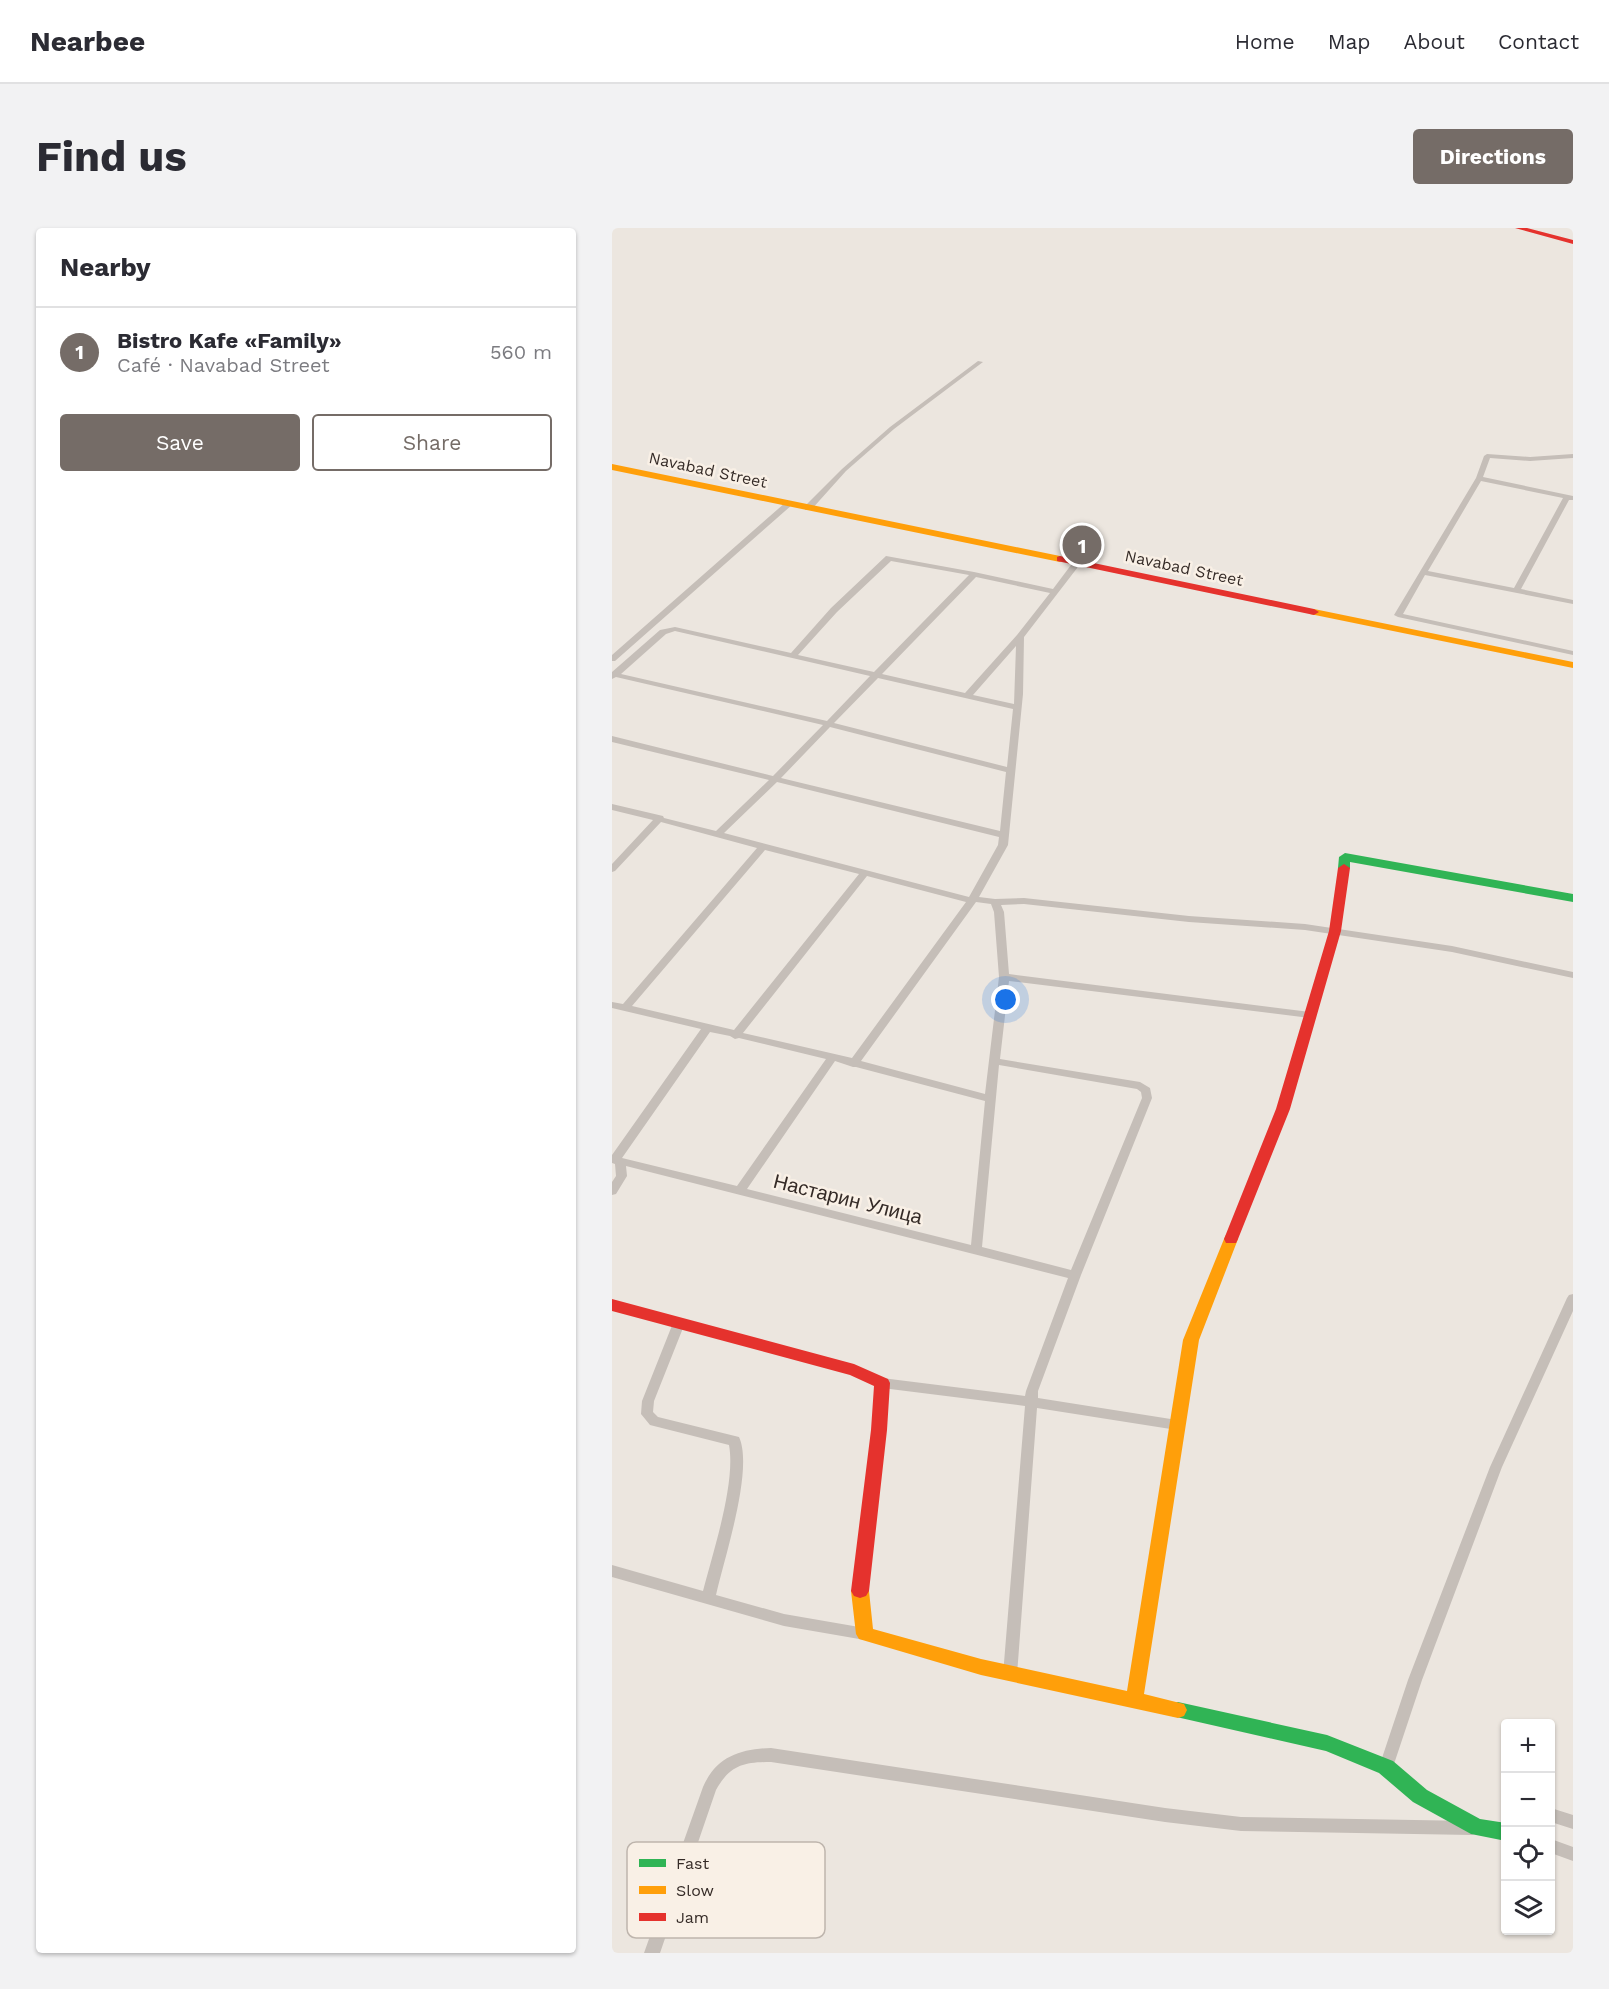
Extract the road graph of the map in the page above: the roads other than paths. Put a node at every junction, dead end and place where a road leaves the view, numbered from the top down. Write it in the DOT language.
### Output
graph roads {
  1 [pos="1519,228"];
  2 [pos="1534,228"];
  3 [pos="1573,240"];
  4 [pos="980,362"];
  5 [pos="1573,456"];
  6 [pos="612,467"];
  7 [pos="1479,478"];
  8 [pos="1570,497"];
  9 [pos="789,504"];
  10 [pos="808,508"];
  11 [pos="1077,563"];
  12 [pos="1425,573"];
  13 [pos="974,574"];
  14 [pos="1516,591"];
  15 [pos="1056,592"];
  16 [pos="1573,602"];
  17 [pos="1020,637"];
  18 [pos="1573,653"];
  19 [pos="793,656"];
  20 [pos="612,659"];
  21 [pos="1573,665"];
  22 [pos="878,674"];
  23 [pos="613,675"];
  24 [pos="968,695"];
  25 [pos="1016,707"];
  26 [pos="829,724"];
  27 [pos="612,739"];
  28 [pos="1010,770"];
  29 [pos="776,778"];
  30 [pos="612,807"];
  31 [pos="660,818"];
  32 [pos="718,834"];
  33 [pos="1004,835"];
  34 [pos="763,847"];
  35 [pos="612,869"];
  36 [pos="865,873"];
  37 [pos="1573,898"];
  38 [pos="972,900"];
  39 [pos="995,902"];
  40 [pos="1335,931"];
  41 [pos="1573,975"];
  42 [pos="1004,977"];
  43 [pos="612,1005"];
  44 [pos="625,1008"];
  45 [pos="1310,1015"];
  46 [pos="707,1029"];
  47 [pos="735,1036"];
  48 [pos="833,1057"];
  49 [pos="994,1061"];
  50 [pos="853,1064"];
  51 [pos="990,1100"];
  52 [pos="615,1160"];
  53 [pos="740,1190"];
  54 [pos="612,1191"];
  55 [pos="976,1249"];
  56 [pos="1075,1275"];
  57 [pos="1573,1298"];
  58 [pos="612,1305"];
  59 [pos="680,1323"];
  60 [pos="882,1383"];
  61 [pos="1031,1403"];
  62 [pos="1177,1425"];
  63 [pos="612,1571"];
  64 [pos="708,1598"];
  65 [pos="866,1634"];
  66 [pos="1010,1675"];
  67 [pos="1134,1700"];
  68 [pos="1386,1767"];
  69 [pos="1555,1816"];
  70 [pos="1573,1822"];
  71 [pos="1478,1828"];
  72 [pos="1501,1831"];
  73 [pos="691,1842"];
  74 [pos="1555,1847"];
  75 [pos="1573,1854"];
  76 [pos="657,1938"];
  77 [pos="652,1953"];
  1 -- 3 [label="main road"];
  2 -- 3 [label="main road"];
  4 -- 10 [label="street"];
  5 -- 7 [label="street"];
  6 -- 9 [label="main road, Navabad Street"];
  7 -- 8 [label="street"];
  7 -- 12 [label="street"];
  8 -- 14 [label="street"];
  9 -- 10 [label="main road, Navabad Street"];
  9 -- 20 [label="street"];
  10 -- 11 [label="main road, Navabad Street"];
  11 -- 15 [label="street"];
  11 -- 21 [label="main road, Navabad Street"];
  12 -- 14 [label="street"];
  12 -- 18 [label="street"];
  13 -- 15 [label="street"];
  13 -- 19 [label="street"];
  13 -- 22 [label="street"];
  14 -- 16 [label="street"];
  15 -- 17 [label="street"];
  17 -- 24 [label="street"];
  17 -- 25 [label="street"];
  19 -- 22 [label="street"];
  19 -- 23 [label="street"];
  22 -- 24 [label="street"];
  22 -- 26 [label="street"];
  23 -- 26 [label="street"];
  24 -- 25 [label="street"];
  25 -- 28 [label="street"];
  26 -- 28 [label="street"];
  26 -- 29 [label="street"];
  27 -- 29 [label="street"];
  28 -- 33 [label="street"];
  29 -- 32 [label="street"];
  29 -- 33 [label="street"];
  30 -- 31 [label="street"];
  31 -- 32 [label="street"];
  31 -- 35 [label="street"];
  32 -- 34 [label="street"];
  33 -- 38 [label="street"];
  34 -- 36 [label="street"];
  34 -- 44 [label="street"];
  36 -- 38 [label="street"];
  36 -- 47 [label="street"];
  37 -- 40 [label="main road"];
  38 -- 39 [label="street"];
  38 -- 50 [label="street"];
  39 -- 40 [label="street"];
  39 -- 42 [label="street"];
  40 -- 41 [label="street"];
  40 -- 45 [label="main road"];
  42 -- 45 [label="street"];
  42 -- 49 [label="street"];
  43 -- 44 [label="street"];
  44 -- 46 [label="street"];
  45 -- 62 [label="main road"];
  46 -- 47 [label="street"];
  46 -- 52 [label="street"];
  47 -- 48 [label="street"];
  48 -- 50 [label="street"];
  48 -- 53 [label="street"];
  49 -- 51 [label="street"];
  49 -- 56 [label="street"];
  50 -- 51 [label="street"];
  51 -- 55 [label="street"];
  52 -- 53 [label="street, Настарин Улица"];
  52 -- 54 [label="street"];
  53 -- 55 [label="street, Настарин Улица"];
  55 -- 56 [label="street, Настарин Улица"];
  56 -- 61 [label="street"];
  57 -- 68 [label="street"];
  58 -- 59 [label="main road"];
  59 -- 60 [label="main road"];
  59 -- 64 [label="street"];
  60 -- 61 [label="street"];
  60 -- 65 [label="main road"];
  61 -- 62 [label="street"];
  61 -- 66 [label="street"];
  62 -- 67 [label="main road"];
  63 -- 64 [label="street"];
  64 -- 65 [label="street"];
  65 -- 66 [label="main road"];
  66 -- 67 [label="main road"];
  67 -- 68 [label="main road"];
  68 -- 71 [label="main road"];
  69 -- 70 [label="street"];
  71 -- 72 [label="main road"];
  71 -- 73 [label="street"];
  74 -- 75 [label="street"];
  76 -- 77 [label="street"];
}
